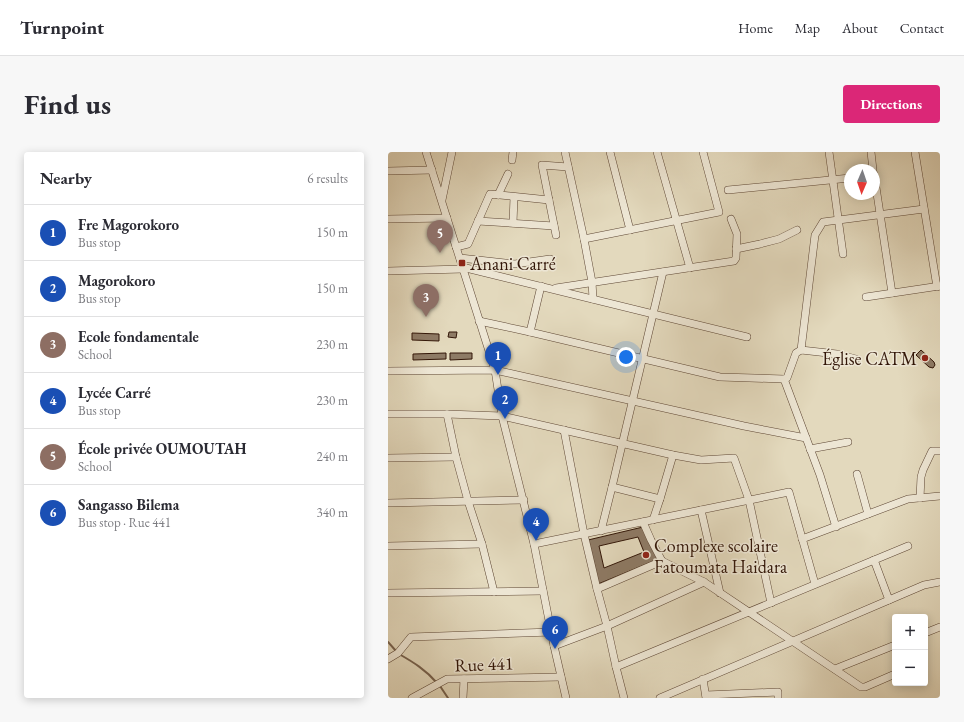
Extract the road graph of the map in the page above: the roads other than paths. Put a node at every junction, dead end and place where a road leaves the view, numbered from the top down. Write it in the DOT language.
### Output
graph roads {
  1 [pos="426,152"];
  2 [pos="452,152"];
  3 [pos="565,152"];
  4 [pos="610,152"];
  5 [pos="657,152"];
  6 [pos="703,152"];
  7 [pos="829,152"];
  8 [pos="871,152"];
  9 [pos="915,152"];
  10 [pos="873,164"];
  11 [pos="568,167"];
  12 [pos="432,170"];
  13 [pos="388,171"];
  14 [pos="508,174"];
  15 [pos="844,179"];
  16 [pos="833,180"];
  17 [pos="728,190"];
  18 [pos="498,195"];
  19 [pos="514,197"];
  20 [pos="549,200"];
  21 [pos="878,200"];
  22 [pos="442,202"];
  23 [pos="924,210"];
  24 [pos="880,215"];
  25 [pos="447,218"];
  26 [pos="388,219"];
  27 [pos="731,219"];
  28 [pos="838,220"];
  29 [pos="478,221"];
  30 [pos="676,221"];
  31 [pos="513,223"];
  32 [pos="554,226"];
  33 [pos="630,230"];
  34 [pos="797,230"];
  35 [pos="556,235"];
  36 [pos="584,239"];
  37 [pos="456,247"];
  38 [pos="736,249"];
  39 [pos="843,254"];
  40 [pos="460,258"];
  41 [pos="550,259"];
  42 [pos="463,268"];
  43 [pos="690,268"];
  44 [pos="388,271"];
  45 [pos="663,272"];
  46 [pos="592,282"];
  47 [pos="541,286"];
  48 [pos="938,287"];
  49 [pos="552,289"];
  50 [pos="892,293"];
  51 [pos="866,297"];
  52 [pos="593,299"];
  53 [pos="654,314"];
  54 [pos="479,321"];
  55 [pos="530,332"];
  56 [pos="747,336"];
  57 [pos="801,350"];
  58 [pos="643,359"];
  59 [pos="856,359"];
  60 [pos="495,370"];
  61 [pos="388,371"];
  62 [pos="784,379"];
  63 [pos="633,401"];
  64 [pos="388,414"];
  65 [pos="447,414"];
  66 [pos="502,416"];
  67 [pos="564,430"];
  68 [pos="806,438"];
  69 [pos="848,442"];
  70 [pos="623,443"];
  71 [pos="810,449"];
  72 [pos="940,451"];
  73 [pos="673,455"];
  74 [pos="456,457"];
  75 [pos="388,458"];
  76 [pos="857,474"];
  77 [pos="612,487"];
  78 [pos="940,496"];
  79 [pos="920,498"];
  80 [pos="660,499"];
  81 [pos="524,500"];
  82 [pos="749,500"];
  83 [pos="468,501"];
  84 [pos="388,503"];
  85 [pos="701,510"];
  86 [pos="868,514"];
  87 [pos="653,520"];
  88 [pos="643,522"];
  89 [pos="836,527"];
  90 [pos="601,530"];
  91 [pos="584,534"];
  92 [pos="802,539"];
  93 [pos="482,544"];
  94 [pos="534,544"];
  95 [pos="388,546"];
  96 [pos="908,546"];
  97 [pos="874,560"];
  98 [pos="662,561"];
  99 [pos="704,582"];
  100 [pos="940,582"];
  101 [pos="815,584"];
  102 [pos="597,589"];
  103 [pos="543,591"];
  104 [pos="494,592"];
  105 [pos="388,593"];
  106 [pos="720,593"];
  107 [pos="889,600"];
  108 [pos="771,603"];
  109 [pos="749,612"];
  110 [pos="607,626"];
  111 [pos="940,627"];
  112 [pos="552,632"];
  113 [pos="928,632"];
  114 [pos="793,642"];
  115 [pos="554,646"];
  116 [pos="892,646"];
  117 [pos="388,659"];
  118 [pos="616,667"];
  119 [pos="835,670"];
  120 [pos="892,675"];
  121 [pos="561,677"];
  122 [pos="464,679"];
  123 [pos="703,679"];
  124 [pos="706,696"];
  125 [pos="412,698"];
  126 [pos="463,698"];
  127 [pos="566,698"];
  128 [pos="624,698"];
  129 [pos="660,698"];
  130 [pos="778,698"];
  1 -- 12 [label="street"];
  2 -- 22 [label="street"];
  3 -- 11 [label="street"];
  4 -- 33 [label="street"];
  5 -- 30 [label="street"];
  6 -- 30 [label="street"];
  7 -- 16 [label="street"];
  8 -- 10 [label="street"];
  9 -- 23 [label="street"];
  11 -- 20 [label="street"];
  11 -- 36 [label="street"];
  12 -- 13 [label="street"];
  12 -- 22 [label="street"];
  14 -- 18 [label="street"];
  15 -- 16 [label="street"];
  16 -- 17 [label="street"];
  16 -- 28 [label="street"];
  18 -- 19 [label="street"];
  18 -- 29 [label="street"];
  19 -- 20 [label="street"];
  19 -- 31 [label="street"];
  20 -- 32 [label="street"];
  21 -- 24 [label="street"];
  22 -- 25 [label="street"];
  23 -- 24 [label="street"];
  23 -- 48 [label="street"];
  24 -- 28 [label="street"];
  24 -- 50 [label="street"];
  25 -- 26 [label="street"];
  25 -- 37 [label="street"];
  27 -- 38 [label="street"];
  28 -- 39 [label="street"];
  28 -- 57 [label="street"];
  29 -- 31 [label="street"];
  29 -- 37 [label="street"];
  30 -- 33 [label="street"];
  30 -- 43 [label="street"];
  31 -- 32 [label="street"];
  32 -- 35 [label="street"];
  33 -- 36 [label="street"];
  34 -- 38 [label="street"];
  36 -- 46 [label="street"];
  37 -- 40 [label="street"];
  38 -- 43 [label="street"];
  40 -- 41 [label="street"];
  40 -- 42 [label="street"];
  42 -- 44 [label="street"];
  42 -- 47 [label="street"];
  42 -- 54 [label="street"];
  43 -- 45 [label="street"];
  45 -- 46 [label="street"];
  45 -- 53 [label="street"];
  46 -- 49 [label="street"];
  46 -- 52 [label="street"];
  47 -- 49 [label="street"];
  47 -- 55 [label="street"];
  48 -- 50 [label="street"];
  49 -- 52 [label="street"];
  50 -- 51 [label="street"];
  52 -- 53 [label="street"];
  53 -- 56 [label="street"];
  53 -- 58 [label="street"];
  54 -- 55 [label="street"];
  54 -- 60 [label="street"];
  55 -- 58 [label="street"];
  57 -- 59 [label="street"];
  57 -- 62 [label="street"];
  58 -- 62 [label="street"];
  58 -- 63 [label="street"];
  60 -- 61 [label="street"];
  60 -- 63 [label="street"];
  60 -- 66 [label="street"];
  62 -- 68 [label="street"];
  63 -- 68 [label="street"];
  63 -- 70 [label="street"];
  64 -- 65 [label="street"];
  65 -- 66 [label="street"];
  65 -- 74 [label="street"];
  66 -- 67 [label="street"];
  66 -- 81 [label="street"];
  67 -- 70 [label="street"];
  67 -- 91 [label="street"];
  68 -- 71 [label="street"];
  69 -- 71 [label="street"];
  70 -- 73 [label="street"];
  70 -- 77 [label="street"];
  71 -- 89 [label="street"];
  72 -- 79 [label="street"];
  73 -- 80 [label="street"];
  73 -- 82 [label="street"];
  74 -- 75 [label="street"];
  74 -- 83 [label="street"];
  76 -- 86 [label="street"];
  77 -- 80 [label="street"];
  77 -- 90 [label="street"];
  78 -- 79 [label="street"];
  79 -- 86 [label="street"];
  80 -- 87 [label="street"];
  81 -- 83 [label="street"];
  81 -- 94 [label="street"];
  82 -- 85 [label="street"];
  82 -- 92 [label="street"];
  82 -- 108 [label="street"];
  83 -- 84 [label="street"];
  83 -- 93 [label="street"];
  85 -- 87 [label="street"];
  85 -- 106 [label="street"];
  86 -- 89 [label="street"];
  87 -- 88 [label="street"];
  88 -- 90 [label="street"];
  88 -- 98 [label="street"];
  89 -- 92 [label="street"];
  90 -- 91 [label="street"];
  91 -- 94 [label="street"];
  91 -- 102 [label="street"];
  92 -- 101 [label="street"];
  93 -- 95 [label="street"];
  93 -- 104 [label="street"];
  94 -- 103 [label="street"];
  96 -- 97 [label="street"];
  97 -- 101 [label="street"];
  97 -- 107 [label="street"];
  98 -- 99 [label="street"];
  98 -- 102 [label="street"];
  99 -- 106 [label="street"];
  99 -- 110 [label="street"];
  100 -- 107 [label="street"];
  101 -- 108 [label="street"];
  102 -- 110 [label="street"];
  103 -- 104 [label="street"];
  103 -- 112 [label="street"];
  104 -- 105 [label="street"];
  106 -- 109 [label="street"];
  107 -- 114 [label="street"];
  108 -- 109 [label="street"];
  109 -- 114 [label="street"];
  109 -- 118 [label="street"];
  110 -- 115 [label="street"];
  110 -- 118 [label="street"];
  111 -- 113 [label="street"];
  112 -- 115 [label="street"];
  112 -- 117 [label="street"];
  114 -- 119 [label="street"];
  114 -- 123 [label="street"];
  115 -- 121 [label="street"];
  116 -- 119 [label="street"];
  118 -- 128 [label="street"];
  119 -- 120 [label="street"];
  121 -- 122 [label="street, Rue 441"];
  121 -- 127 [label="street"];
  122 -- 125 [label="street, Rue 441"];
  122 -- 126 [label="street"];
  123 -- 124 [label="street"];
  123 -- 129 [label="street"];
  124 -- 130 [label="street"];
}
